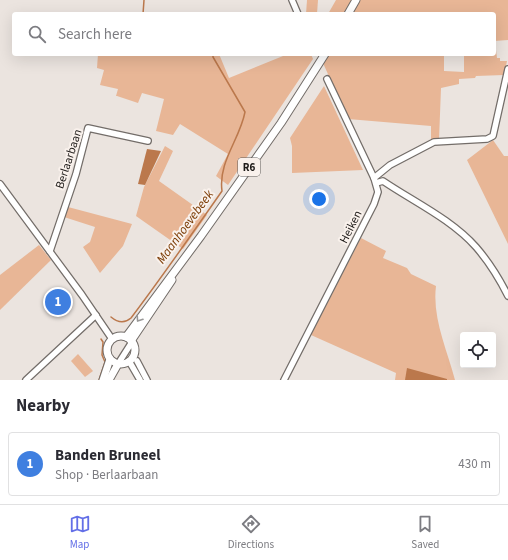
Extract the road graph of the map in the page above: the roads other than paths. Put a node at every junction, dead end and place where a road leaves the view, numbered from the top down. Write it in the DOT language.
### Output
graph roads {
  1 [pos="292,0"];
  2 [pos="356,0"];
  3 [pos="297,12"];
  4 [pos="349,12"];
  5 [pos="324,56"];
  6 [pos="508,69"];
  7 [pos="327,79"];
  8 [pos="148,141"];
  9 [pos="375,180"];
  10 [pos="0,184"];
  11 [pos="50,251"];
  12 [pos="508,296"];
  13 [pos="96,315"];
  14 [pos="112,339"];
  15 [pos="130,340"];
  16 [pos="110,359"];
  17 [pos="129,361"];
  18 [pos="137,361"];
  19 [pos="118,364"];
  20 [pos="26,380"];
  21 [pos="103,380"];
  22 [pos="109,380"];
  23 [pos="140,380"];
  24 [pos="147,380"];
  25 [pos="284,380"];
  1 -- 3 [label="street"];
  2 -- 4 [label="main road"];
  5 -- 15 [label="main road, R6"];
  6 -- 9 [label="street"];
  7 -- 9 [label="street, Heiken"];
  8 -- 11 [label="street, Berlaarbaan"];
  9 -- 12 [label="street"];
  9 -- 25 [label="street, Heiken"];
  10 -- 11 [label="street"];
  11 -- 13 [label="street"];
  13 -- 14 [label="street"];
  13 -- 20 [label="street"];
  14 -- 15 [label="main road"];
  14 -- 16 [label="main road"];
  15 -- 17 [label="main road, R6"];
  15 -- 19 [label="street"];
  16 -- 19 [label="main road"];
  16 -- 21 [label="main road"];
  17 -- 19 [label="main road"];
  17 -- 23 [label="street"];
  18 -- 24 [label="street"];
  19 -- 22 [label="main road"];
}
